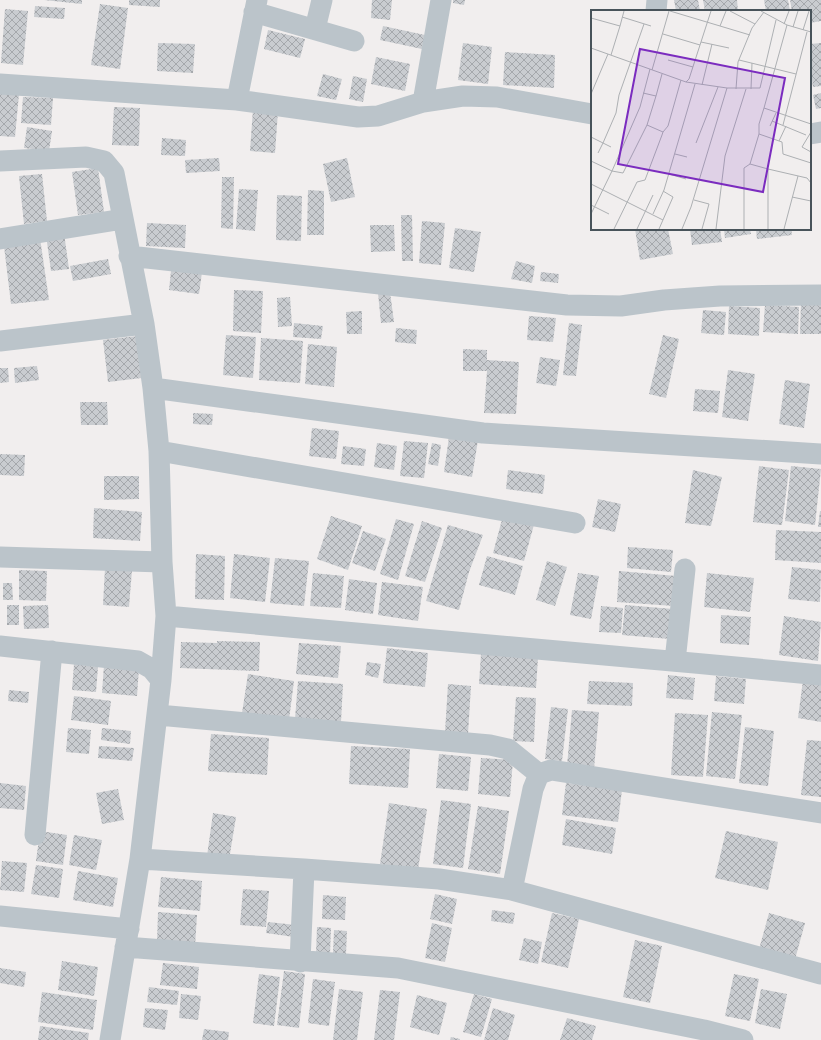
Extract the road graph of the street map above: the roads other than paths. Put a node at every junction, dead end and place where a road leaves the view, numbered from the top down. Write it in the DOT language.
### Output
graph roads {
  1 [pos="322,0"];
  2 [pos="441,0"];
  3 [pos="657,0"];
  4 [pos="256,6"];
  5 [pos="656,10"];
  6 [pos="315,29"];
  7 [pos="354,40"];
  8 [pos="0,84"];
  9 [pos="237,100"];
  10 [pos="423,102"];
  11 [pos="591,114"];
  12 [pos="821,132"];
  13 [pos="811,134"];
  14 [pos="0,160"];
  15 [pos="123,219"];
  16 [pos="0,239"];
  17 [pos="129,256"];
  18 [pos="821,295"];
  19 [pos="144,324"];
  20 [pos="0,341"];
  21 [pos="154,388"];
  22 [pos="158,452"];
  23 [pos="821,454"];
  24 [pos="575,523"];
  25 [pos="0,557"];
  26 [pos="162,562"];
  27 [pos="685,569"];
  28 [pos="166,616"];
  29 [pos="0,646"];
  30 [pos="52,651"];
  31 [pos="675,661"];
  32 [pos="821,675"];
  33 [pos="161,680"];
  34 [pos="158,715"];
  35 [pos="539,774"];
  36 [pos="821,813"];
  37 [pos="35,835"];
  38 [pos="140,859"];
  39 [pos="304,869"];
  40 [pos="512,890"];
  41 [pos="0,916"];
  42 [pos="127,938"];
  43 [pos="300,962"];
  44 [pos="821,974"];
  45 [pos="110,1040"];
  46 [pos="743,1040"];
  1 -- 6 [label="street"];
  2 -- 10 [label="street"];
  3 -- 5 [label="street"];
  4 -- 6 [label="street"];
  4 -- 9 [label="street"];
  6 -- 7 [label="street"];
  8 -- 9 [label="street"];
  9 -- 10 [label="street"];
  10 -- 11 [label="street"];
  12 -- 13 [label="street"];
  14 -- 15 [label="street"];
  15 -- 16 [label="street"];
  15 -- 17 [label="street"];
  17 -- 18 [label="street"];
  17 -- 19 [label="street"];
  19 -- 20 [label="street"];
  19 -- 21 [label="street"];
  21 -- 22 [label="street"];
  21 -- 23 [label="street"];
  22 -- 24 [label="street"];
  22 -- 26 [label="street"];
  25 -- 26 [label="street"];
  26 -- 28 [label="street"];
  27 -- 31 [label="street"];
  28 -- 31 [label="street"];
  28 -- 33 [label="street"];
  29 -- 30 [label="street"];
  30 -- 33 [label="street"];
  30 -- 37 [label="street"];
  31 -- 32 [label="street"];
  33 -- 34 [label="street"];
  34 -- 35 [label="street"];
  34 -- 38 [label="street"];
  35 -- 36 [label="street"];
  35 -- 40 [label="street"];
  38 -- 39 [label="street"];
  38 -- 42 [label="street"];
  39 -- 40 [label="street"];
  39 -- 43 [label="street"];
  40 -- 44 [label="street"];
  41 -- 42 [label="street"];
  42 -- 43 [label="street"];
  42 -- 45 [label="street"];
  43 -- 46 [label="street"];
}
